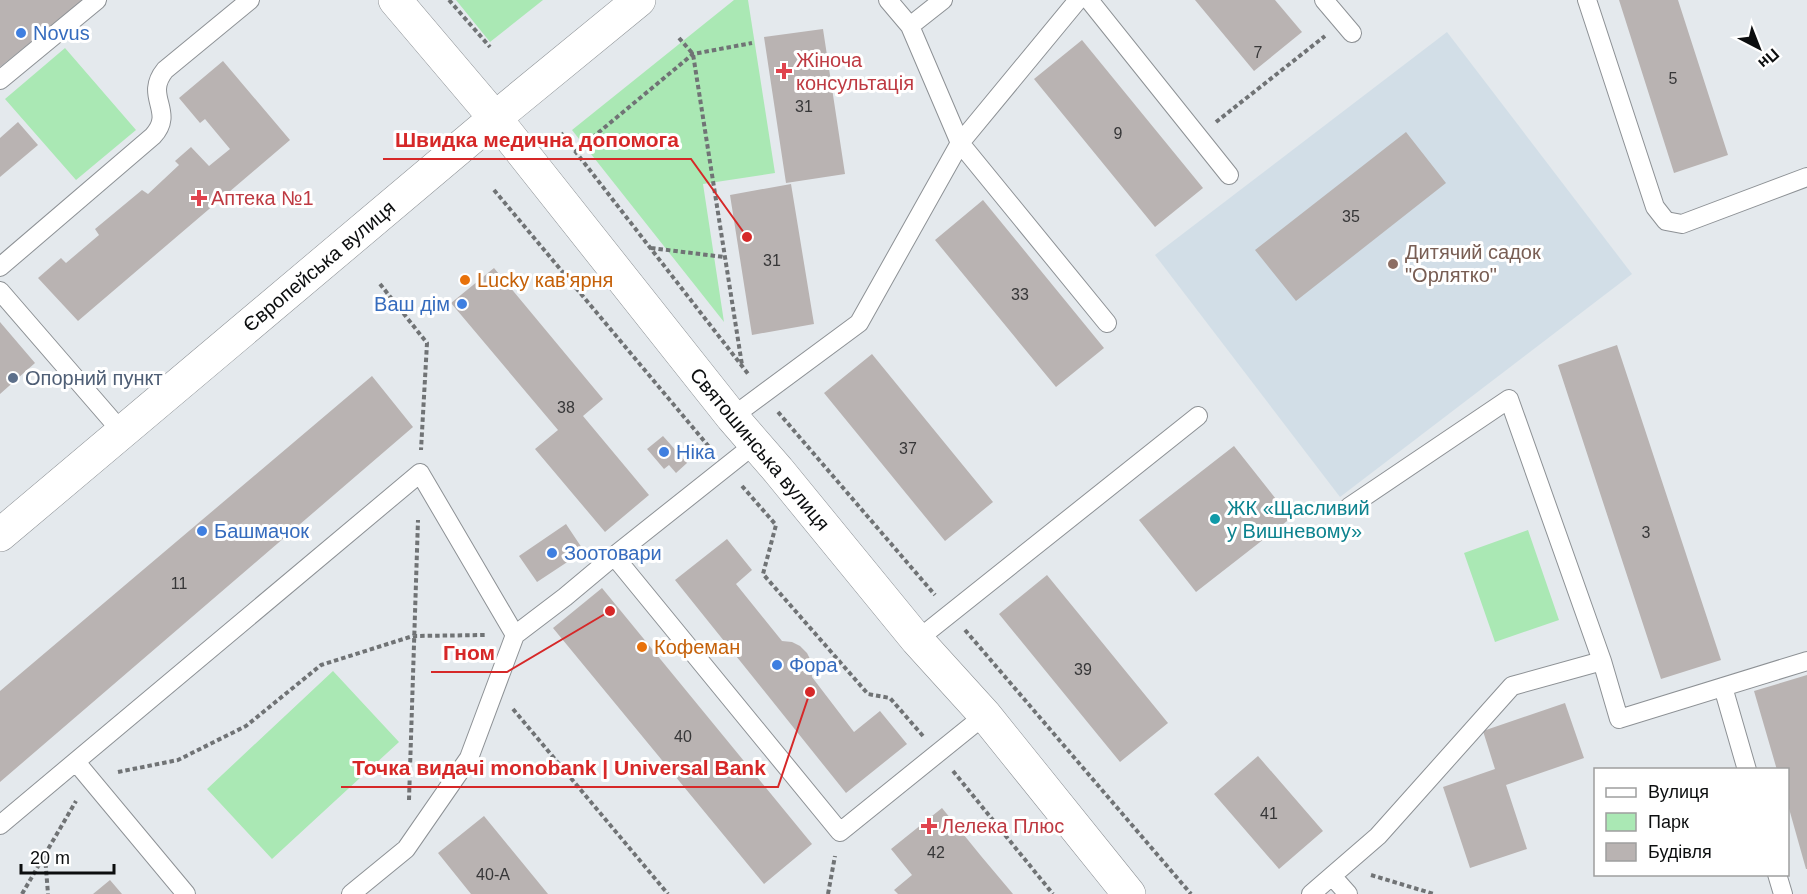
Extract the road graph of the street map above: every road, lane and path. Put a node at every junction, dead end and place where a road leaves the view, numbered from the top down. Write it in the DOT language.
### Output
graph roads {
  1 [pos="97,0"];
  2 [pos="250,0"];
  3 [pos="395,0"];
  4 [pos="449,0"];
  5 [pos="639,0"];
  6 [pos="888,0"];
  7 [pos="944,0"];
  8 [pos="1078,0"];
  9 [pos="1089,0"];
  10 [pos="1324,0"];
  11 [pos="1587,0"];
  12 [pos="910,26"];
  13 [pos="1347,28"];
  14 [pos="679,38"];
  15 [pos="752,43"];
  16 [pos="490,47"];
  17 [pos="693,54"];
  18 [pos="0,80"];
  19 [pos="495,118"];
  20 [pos="561,133"];
  21 [pos="1198,136"];
  22 [pos="960,144"];
  23 [pos="575,152"];
  24 [pos="1229,175"];
  25 [pos="1807,177"];
  26 [pos="494,190"];
  27 [pos="651,248"];
  28 [pos="724,257"];
  29 [pos="0,267"];
  30 [pos="380,284"];
  31 [pos="0,291"];
  32 [pos="1107,323"];
  33 [pos="742,365"];
  34 [pos="762,393"];
  35 [pos="732,417"];
  36 [pos="1198,417"];
  37 [pos="122,432"];
  38 [pos="755,444"];
  39 [pos="725,467"];
  40 [pos="420,473"];
  41 [pos="1349,507"];
  42 [pos="0,535"];
  43 [pos="614,556"];
  44 [pos="951,614"];
  45 [pos="515,635"];
  46 [pos="413,636"];
  47 [pos="917,640"];
  48 [pos="1602,661"];
  49 [pos="1807,661"];
  50 [pos="1723,687"];
  51 [pos="495,688"];
  52 [pos="984,715"];
  53 [pos="937,752"];
  54 [pos="76,762"];
  55 [pos="1746,768"];
  56 [pos="90,778"];
  57 [pos="0,825"];
  58 [pos="840,832"];
  59 [pos="405,849"];
  60 [pos="45,855"];
  61 [pos="1338,871"];
  62 [pos="1778,876"];
  63 [pos="22,894"];
  64 [pos="48,894"];
  65 [pos="186,894"];
  66 [pos="351,894"];
  67 [pos="668,894"];
  68 [pos="828,894"];
  69 [pos="1053,894"];
  70 [pos="1129,894"];
  71 [pos="1191,894"];
  72 [pos="1311,894"];
  73 [pos="1348,894"];
  74 [pos="1434,894"];
  75 [pos="1783,894"];
  1 -- 18 [label="lane"];
  2 -- 29 [label="lane"];
  3 -- 19 [label="street, Святошинська вулиця"];
  4 -- 16 [label="path"];
  5 -- 19 [label="street, Європейська вулиця"];
  6 -- 12 [label="lane"];
  7 -- 12 [label="lane"];
  8 -- 22 [label="lane"];
  9 -- 21 [label="lane"];
  10 -- 13 [label="lane"];
  11 -- 25 [label="lane"];
  12 -- 22 [label="lane"];
  13 -- 21 [label="path"];
  14 -- 17 [label="path"];
  15 -- 17 [label="path"];
  17 -- 23 [label="path"];
  17 -- 28 [label="path"];
  19 -- 35 [label="street, Святошинська вулиця"];
  19 -- 37 [label="street, Європейська вулиця"];
  20 -- 23 [label="path"];
  21 -- 24 [label="lane"];
  22 -- 32 [label="lane"];
  22 -- 34 [label="lane"];
  23 -- 27 [label="path"];
  26 -- 39 [label="path"];
  27 -- 28 [label="path"];
  27 -- 33 [label="path"];
  28 -- 33 [label="path"];
  30 -- 40 [label="path"];
  31 -- 37 [label="lane"];
  33 -- 34 [label="path"];
  34 -- 35 [label="lane"];
  34 -- 44 [label="path"];
  35 -- 38 [label="street, Святошинська вулиця"];
  36 -- 44 [label="lane"];
  37 -- 42 [label="street, Європейська вулиця"];
  38 -- 39 [label="lane"];
  38 -- 47 [label="street, Святошинська вулиця"];
  39 -- 43 [label="lane"];
  39 -- 53 [label="path"];
  40 -- 45 [label="lane"];
  40 -- 46 [label="path"];
  40 -- 54 [label="lane"];
  41 -- 48 [label="lane"];
  43 -- 45 [label="lane"];
  43 -- 58 [label="lane"];
  44 -- 47 [label="lane"];
  44 -- 71 [label="path"];
  45 -- 46 [label="path"];
  45 -- 51 [label="lane"];
  46 -- 56 [label="path"];
  46 -- 59 [label="path"];
  47 -- 52 [label="street, Святошинська вулиця"];
  48 -- 50 [label="lane"];
  48 -- 61 [label="lane"];
  49 -- 50 [label="lane"];
  50 -- 55 [label="lane"];
  51 -- 59 [label="lane"];
  51 -- 67 [label="path"];
  52 -- 53 [label="lane"];
  52 -- 70 [label="street, Святошинська вулиця"];
  53 -- 58 [label="lane"];
  53 -- 69 [label="path"];
  54 -- 56 [label="lane"];
  54 -- 57 [label="lane"];
  56 -- 60 [label="path"];
  56 -- 65 [label="lane"];
  58 -- 68 [label="path"];
  59 -- 66 [label="lane"];
  60 -- 63 [label="path"];
  60 -- 64 [label="path"];
  61 -- 72 [label="lane"];
  61 -- 73 [label="lane"];
  61 -- 74 [label="path"];
  62 -- 75 [label="lane"];
}
